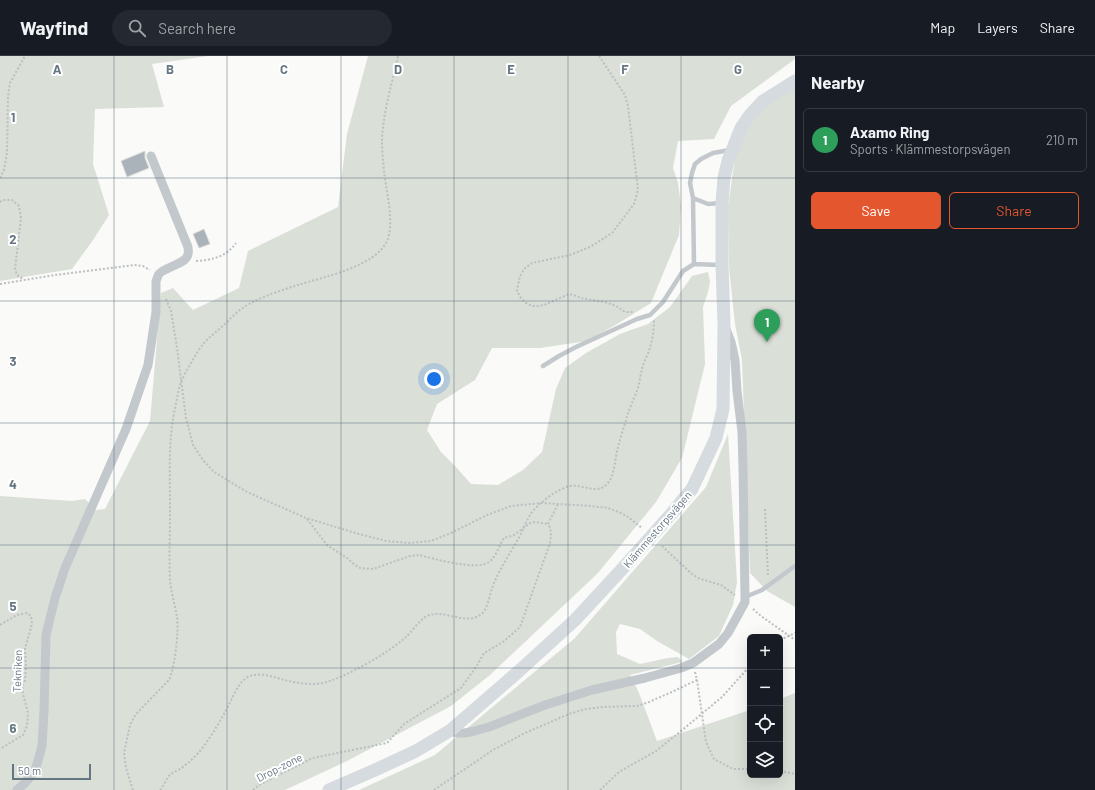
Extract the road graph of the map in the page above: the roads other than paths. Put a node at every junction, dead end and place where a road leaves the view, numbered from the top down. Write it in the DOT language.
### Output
graph roads {
  1 [pos="795,81"];
  2 [pos="732,150"];
  3 [pos="152,156"];
  4 [pos="692,198"];
  5 [pos="722,203"];
  6 [pos="694,264"];
  7 [pos="722,265"];
  8 [pos="724,324"];
  9 [pos="543,366"];
  10 [pos="795,566"];
  11 [pos="745,599"];
  12 [pos="451,730"];
  13 [pos="17,790"];
  14 [pos="329,790"];
  1 -- 2 [label="street, Klämmestorpsvägen"];
  2 -- 4 [label="lane"];
  2 -- 5 [label="street, Klämmestorpsvägen"];
  3 -- 13 [label="street"];
  4 -- 5 [label="lane"];
  4 -- 6 [label="lane"];
  5 -- 7 [label="street, Klämmestorpsvägen"];
  6 -- 7 [label="lane"];
  6 -- 9 [label="lane"];
  7 -- 8 [label="street, Klämmestorpsvägen"];
  8 -- 11 [label="street"];
  8 -- 12 [label="street, Klämmestorpsvägen"];
  10 -- 11 [label="lane"];
  11 -- 12 [label="street"];
  12 -- 14 [label="street, Klämmestorpsvägen"];
}
